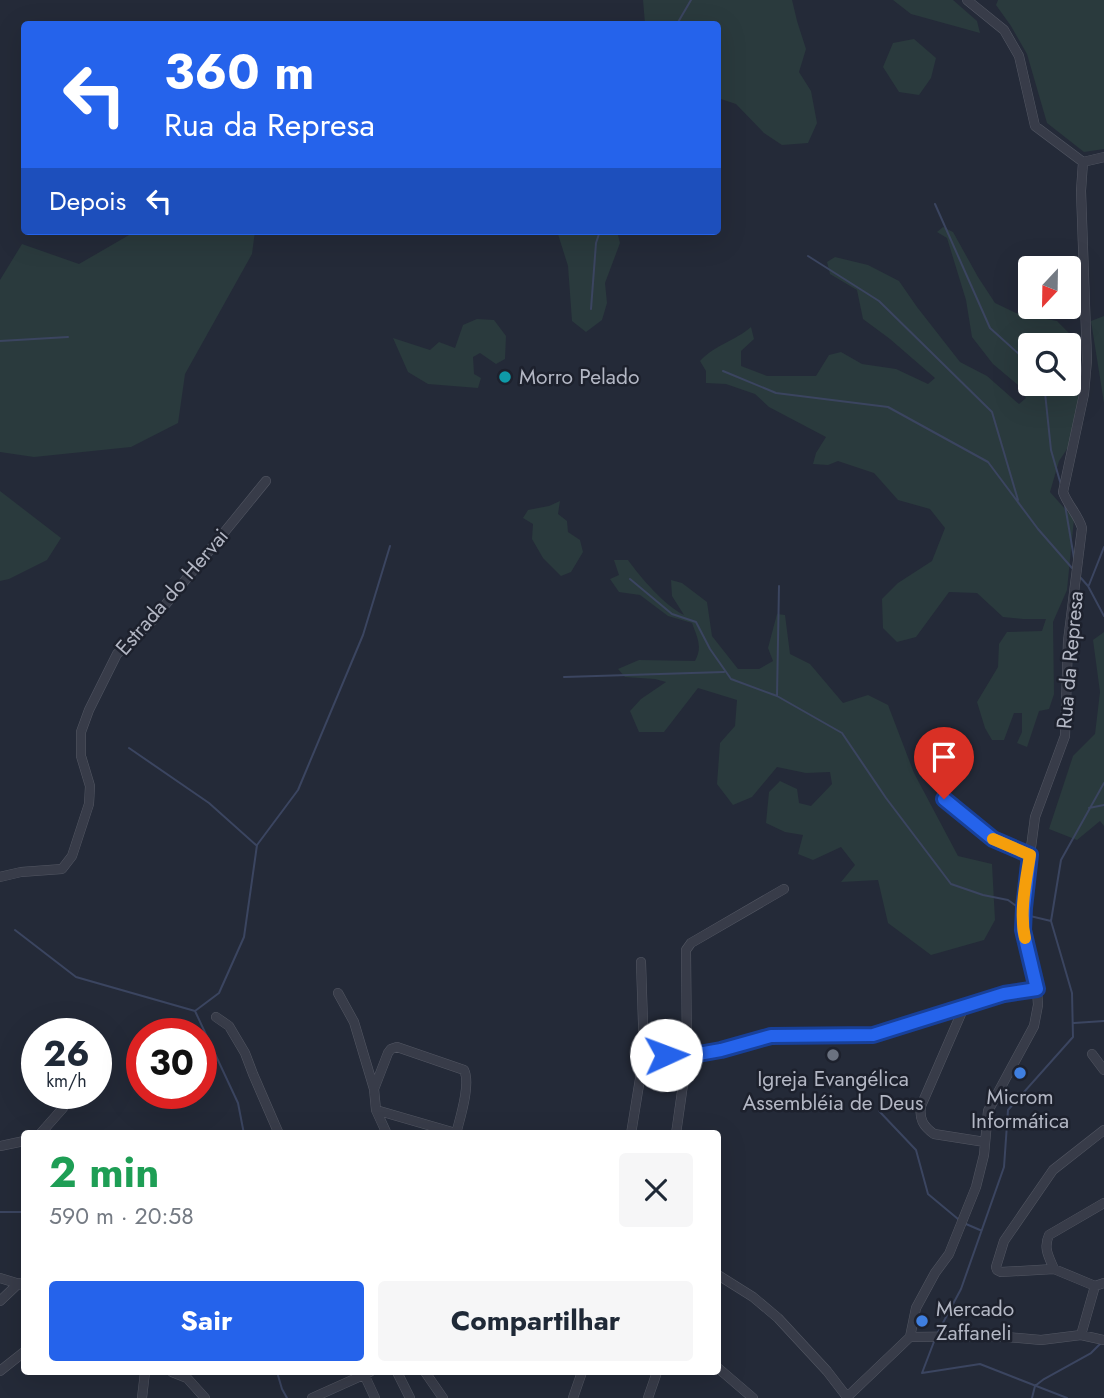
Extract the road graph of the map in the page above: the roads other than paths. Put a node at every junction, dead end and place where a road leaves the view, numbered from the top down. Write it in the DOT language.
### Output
graph roads {
  1 [pos="967,0"];
  2 [pos="1104,157"];
  3 [pos="1083,162"];
  4 [pos="266,481"];
  5 [pos="944,799"];
  6 [pos="1030,855"];
  7 [pos="0,877"];
  8 [pos="784,889"];
  9 [pos="641,962"];
  10 [pos="1037,989"];
  11 [pos="338,993"];
  12 [pos="964,1007"];
  13 [pos="216,1017"];
  14 [pos="644,1054"];
  15 [pos="1092,1054"];
  16 [pos="687,1056"];
  17 [pos="1104,1070"];
  18 [pos="374,1089"];
  19 [pos="62,1109"];
  20 [pos="376,1110"];
  21 [pos="44,1130"];
  22 [pos="277,1130"];
  23 [pos="385,1130"];
  24 [pos="444,1130"];
  25 [pos="458,1130"];
  26 [pos="632,1130"];
  27 [pos="677,1130"];
  28 [pos="1104,1130"];
  29 [pos="21,1142"];
  30 [pos="985,1142"];
  31 [pos="0,1146"];
  32 [pos="1104,1203"];
  33 [pos="1054,1269"];
  34 [pos="721,1277"];
  35 [pos="0,1278"];
  36 [pos="21,1284"];
  37 [pos="21,1285"];
  38 [pos="1099,1285"];
  39 [pos="0,1301"];
  40 [pos="1081,1335"];
  41 [pos="910,1337"];
  42 [pos="1104,1340"];
  43 [pos="21,1354"];
  44 [pos="0,1371"];
  45 [pos="721,1371"];
  46 [pos="145,1375"];
  47 [pos="180,1375"];
  48 [pos="362,1375"];
  49 [pos="367,1375"];
  50 [pos="398,1375"];
  51 [pos="581,1375"];
  52 [pos="656,1375"];
  53 [pos="427,1376"];
  54 [pos="142,1398"];
  55 [pos="205,1398"];
  56 [pos="312,1398"];
  57 [pos="375,1398"];
  58 [pos="410,1398"];
  59 [pos="443,1398"];
  60 [pos="573,1398"];
  61 [pos="648,1398"];
  62 [pos="753,1398"];
  63 [pos="846,1398"];
  1 -- 3 [label="street"];
  2 -- 3 [label="street"];
  3 -- 6 [label="street, Rua da Represa"];
  4 -- 7 [label="street, Estrada do Hervai"];
  5 -- 6 [label="street"];
  6 -- 10 [label="street, Rua da Represa"];
  8 -- 16 [label="street"];
  9 -- 14 [label="street"];
  10 -- 12 [label="street"];
  10 -- 30 [label="street, Rua da Represa"];
  11 -- 18 [label="street"];
  12 -- 16 [label="street"];
  12 -- 30 [label="street"];
  13 -- 22 [label="street"];
  14 -- 16 [label="street"];
  14 -- 26 [label="street"];
  15 -- 17 [label="street"];
  16 -- 27 [label="street"];
  18 -- 20 [label="street"];
  18 -- 25 [label="street"];
  19 -- 21 [label="street"];
  20 -- 23 [label="street"];
  20 -- 24 [label="street"];
  28 -- 33 [label="street"];
  29 -- 31 [label="street"];
  30 -- 41 [label="street, Rua da Represa"];
  32 -- 33 [label="street"];
  33 -- 38 [label="street"];
  34 -- 63 [label="street"];
  35 -- 36 [label="street"];
  37 -- 39 [label="street"];
  38 -- 40 [label="street"];
  40 -- 41 [label="street"];
  40 -- 42 [label="street"];
  41 -- 63 [label="street"];
  43 -- 44 [label="street"];
  45 -- 62 [label="street"];
  46 -- 54 [label="street"];
  47 -- 55 [label="street"];
  48 -- 56 [label="street"];
  49 -- 57 [label="street"];
  50 -- 58 [label="street"];
  51 -- 60 [label="street"];
  52 -- 61 [label="street"];
  53 -- 59 [label="street"];
}
